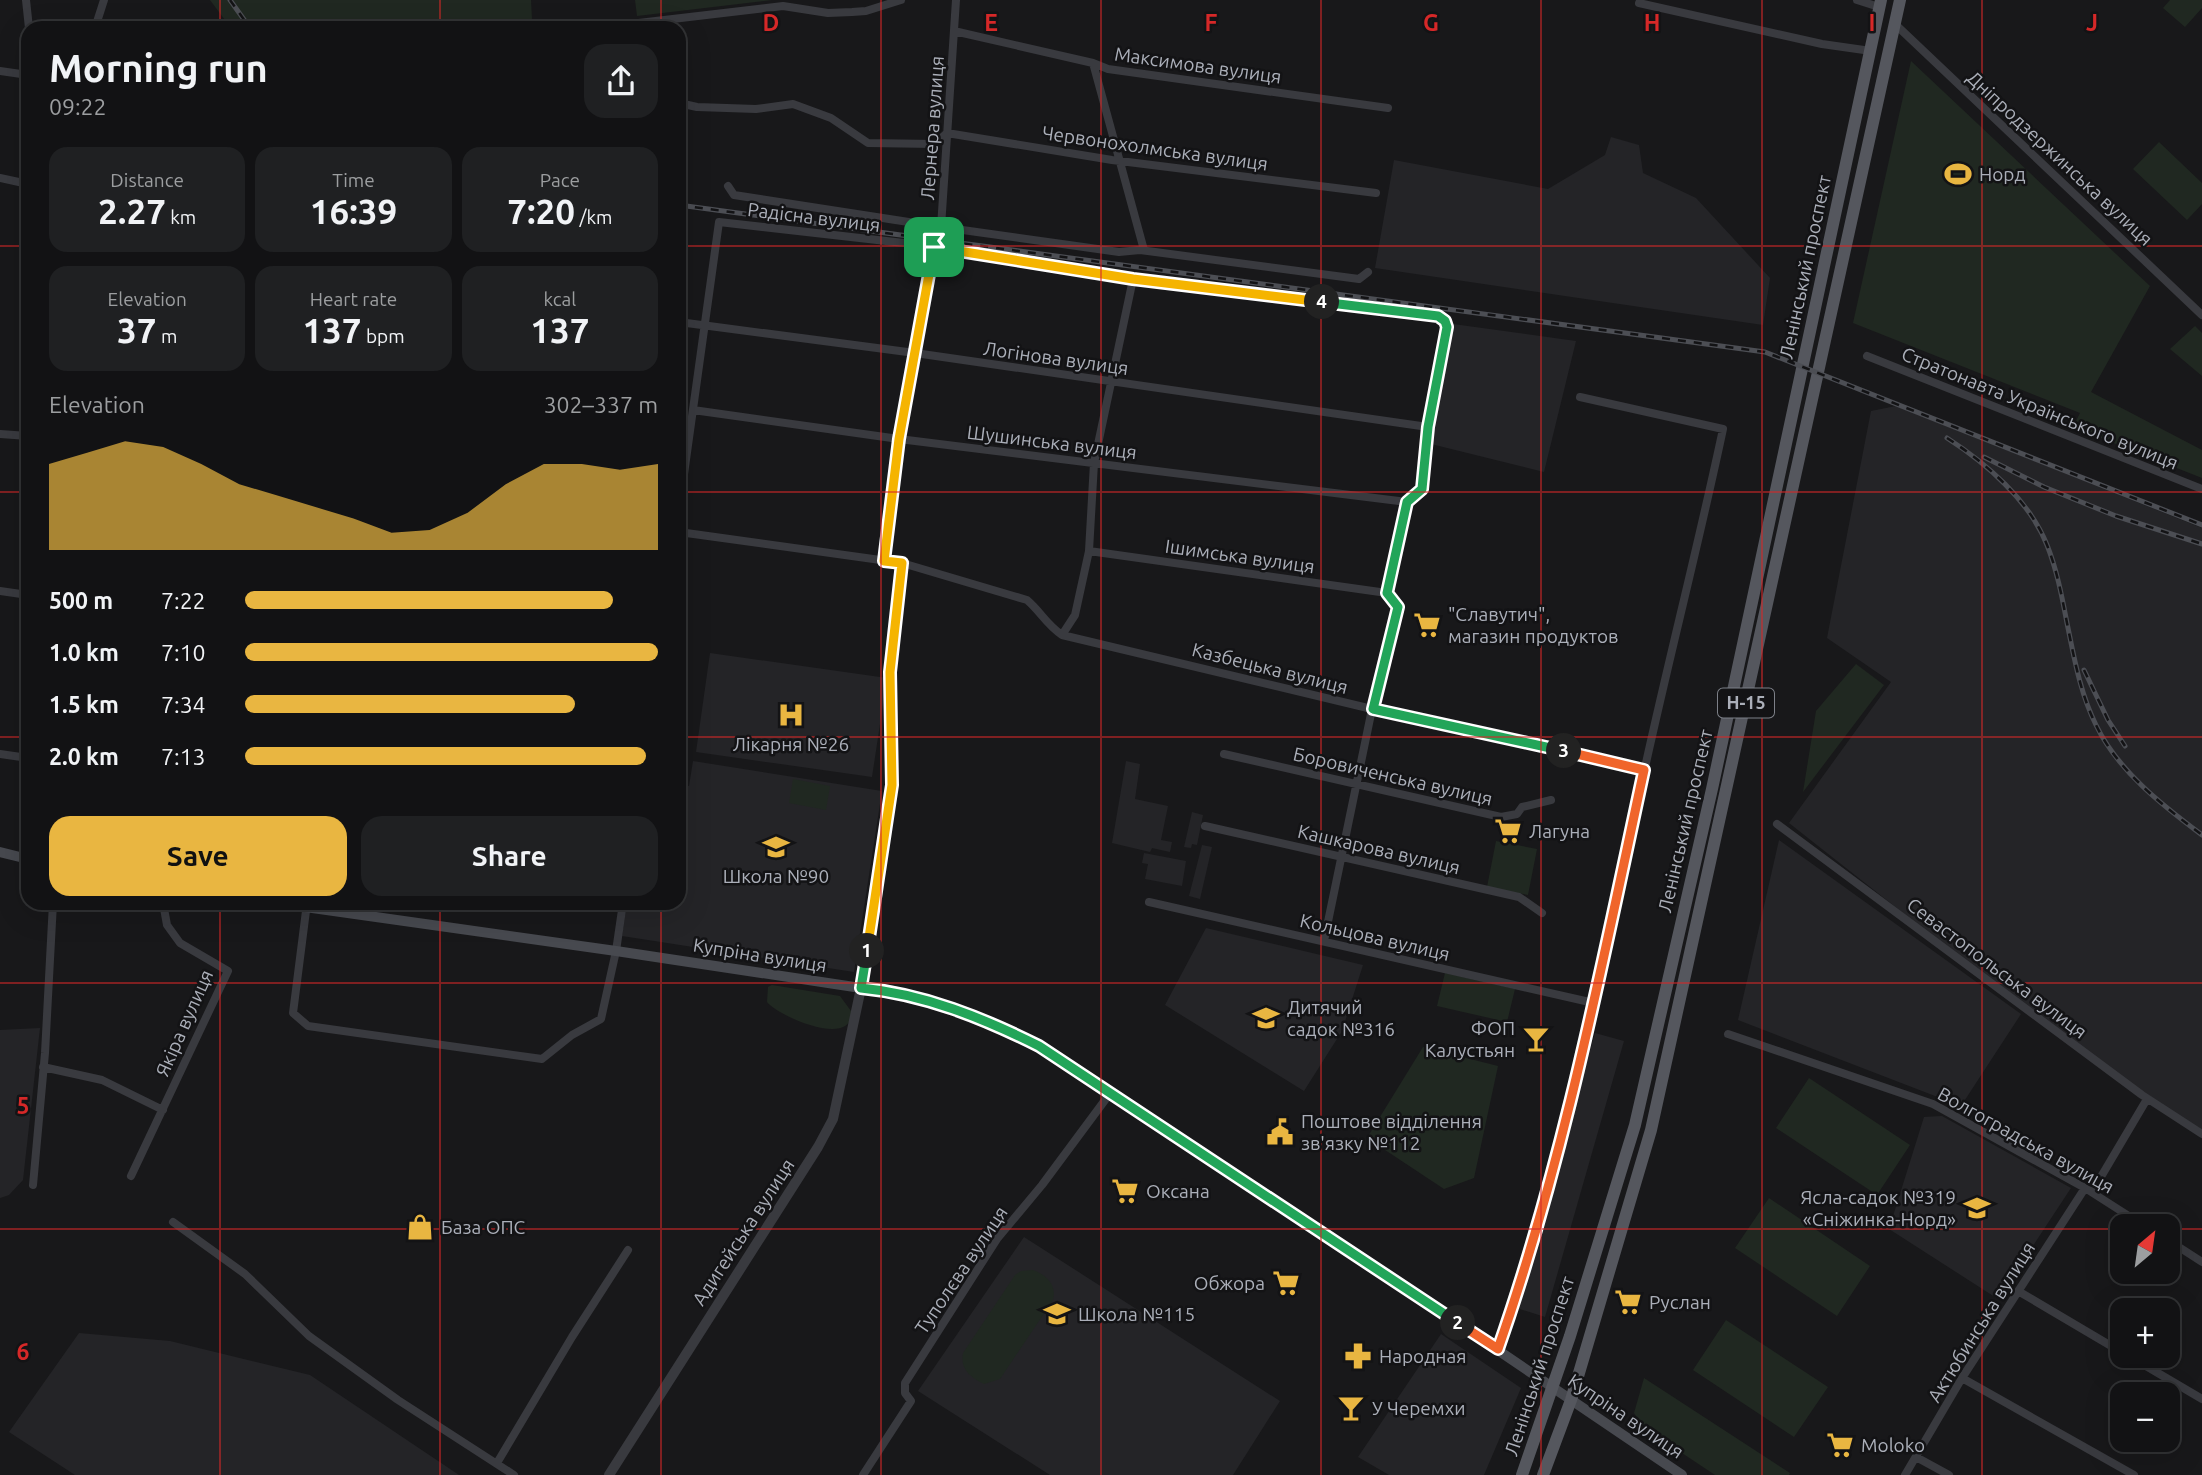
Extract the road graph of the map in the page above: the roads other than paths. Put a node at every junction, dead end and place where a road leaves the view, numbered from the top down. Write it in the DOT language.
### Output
graph roads {
  1 [pos="26,0"];
  2 [pos="104,0"];
  3 [pos="901,0"];
  4 [pos="956,0"];
  5 [pos="1857,0"];
  6 [pos="1900,0"];
  7 [pos="784,3"];
  8 [pos="1639,3"];
  9 [pos="1880,4"];
  10 [pos="28,21"];
  11 [pos="97,21"];
  12 [pos="652,21"];
  13 [pos="1875,27"];
  14 [pos="1895,28"];
  15 [pos="954,31"];
  16 [pos="1871,51"];
  17 [pos="1093,63"];
  18 [pos="0,71"];
  19 [pos="21,74"];
  20 [pos="686,105"];
  21 [pos="1388,108"];
  22 [pos="947,133"];
  23 [pos="1119,160"];
  24 [pos="0,178"];
  25 [pos="21,182"];
  26 [pos="729,186"];
  27 [pos="1376,193"];
  28 [pos="941,227"];
  29 [pos="936,247"];
  30 [pos="1144,250"];
  31 [pos="1368,272"];
  32 [pos="1133,279"];
  33 [pos="2202,315"];
  34 [pos="686,323"];
  35 [pos="705,326"];
  36 [pos="915,353"];
  37 [pos="1867,356"];
  38 [pos="1111,382"];
  39 [pos="1580,397"];
  40 [pos="693,410"];
  41 [pos="1428,427"];
  42 [pos="0,434"];
  43 [pos="21,436"];
  44 [pos="899,439"];
  45 [pos="686,460"];
  46 [pos="1094,463"];
  47 [pos="2202,489"];
  48 [pos="1407,502"];
  49 [pos="686,533"];
  50 [pos="1089,551"];
  51 [pos="884,561"];
  52 [pos="902,563"];
  53 [pos="0,591"];
  54 [pos="21,593"];
  55 [pos="1387,593"];
  56 [pos="1062,635"];
  57 [pos="1373,709"];
  58 [pos="0,754"];
  59 [pos="1224,754"];
  60 [pos="21,757"];
  61 [pos="1644,770"];
  62 [pos="1356,784"];
  63 [pos="1551,800"];
  64 [pos="1777,824"];
  65 [pos="1205,826"];
  66 [pos="0,852"];
  67 [pos="1340,856"];
  68 [pos="21,857"];
  69 [pos="1149,902"];
  70 [pos="53,910"];
  71 [pos="164,910"];
  72 [pos="306,910"];
  73 [pos="341,910"];
  74 [pos="622,910"];
  75 [pos="1542,913"];
  76 [pos="1324,941"];
  77 [pos="616,951"];
  78 [pos="861,988"];
  79 [pos="1594,1003"];
  80 [pos="1728,1034"];
  81 [pos="43,1067"];
  82 [pos="1111,1092"];
  83 [pos="2147,1099"];
  84 [pos="163,1110"];
  85 [pos="2202,1134"];
  86 [pos="131,1176"];
  87 [pos="33,1185"];
  88 [pos="2088,1190"];
  89 [pos="2126,1214"];
  90 [pos="173,1222"];
  91 [pos="2180,1248"];
  92 [pos="628,1250"];
  93 [pos="2202,1262"];
  94 [pos="2018,1291"];
  95 [pos="2110,1345"];
  96 [pos="1498,1349"];
  97 [pos="2149,1368"];
  98 [pos="1962,1378"];
  99 [pos="1553,1386"];
  100 [pos="2202,1399"];
  101 [pos="1571,1400"];
  102 [pos="1916,1457"];
  103 [pos="497,1463"];
  104 [pos="514,1475"];
  105 [pos="609,1475"];
  106 [pos="863,1475"];
  107 [pos="1522,1475"];
  108 [pos="1543,1475"];
  109 [pos="1682,1475"];
  110 [pos="1905,1475"];
  111 [pos="1949,1475"];
  112 [pos="2134,1475"];
  1 -- 10 [label="street"];
  2 -- 11 [label="street"];
  3 -- 7 [label="street"];
  4 -- 15 [label="street"];
  5 -- 9 [label="street"];
  6 -- 14 [label="main road, Ленінський проспект / Н-15"];
  7 -- 12 [label="street"];
  8 -- 16 [label="street"];
  9 -- 13 [label="main road, Ленінський проспект / Н-15"];
  13 -- 14 [label="main road"];
  13 -- 16 [label="main road, Ленінський проспект / Н-15"];
  14 -- 33 [label="street, Дніпродзержинська вулиця"];
  14 -- 101 [label="main road, Ленінський проспект / Н-15"];
  15 -- 17 [label="street, Максимова вулиця"];
  15 -- 22 [label="street, Лернера вулиця"];
  16 -- 99 [label="main road, Ленінський проспект / Н-15"];
  17 -- 21 [label="street, Максимова вулиця"];
  17 -- 23 [label="street"];
  18 -- 19 [label="street"];
  20 -- 22 [label="street"];
  22 -- 23 [label="street, Червонохолмська вулиця"];
  22 -- 28 [label="street, Лернера вулиця"];
  23 -- 27 [label="street, Червонохолмська вулиця"];
  23 -- 30 [label="street"];
  24 -- 25 [label="street"];
  26 -- 28 [label="street, Радісна вулиця"];
  28 -- 30 [label="street, Радісна вулиця"];
  29 -- 32 [label="street, Радісна вулиця"];
  29 -- 35 [label="street, Радісна вулиця"];
  29 -- 36 [label="street"];
  30 -- 31 [label="street, Радісна вулиця"];
  32 -- 38 [label="street"];
  32 -- 41 [label="street, Радісна вулиця"];
  34 -- 35 [label="street, Логінова вулиця"];
  35 -- 36 [label="street, Логінова вулиця"];
  35 -- 40 [label="street"];
  36 -- 38 [label="street, Логінова вулиця"];
  36 -- 44 [label="street"];
  37 -- 47 [label="street, Стратонавта Українського вулиця"];
  38 -- 41 [label="street, Логінова вулиця"];
  38 -- 46 [label="street"];
  39 -- 61 [label="street"];
  40 -- 44 [label="street, Шушинська вулиця"];
  40 -- 45 [label="street"];
  41 -- 48 [label="street"];
  42 -- 43 [label="street"];
  44 -- 46 [label="street, Шушинська вулиця"];
  44 -- 51 [label="street"];
  46 -- 48 [label="street, Шушинська вулиця"];
  46 -- 50 [label="street"];
  48 -- 55 [label="street"];
  49 -- 51 [label="street"];
  50 -- 55 [label="street, Ішимська вулиця"];
  50 -- 56 [label="street"];
  51 -- 52 [label="street"];
  52 -- 56 [label="street"];
  52 -- 78 [label="street"];
  53 -- 54 [label="street"];
  55 -- 57 [label="street"];
  56 -- 57 [label="street, Казбецька вулиця"];
  57 -- 61 [label="street, Казбецька вулиця"];
  57 -- 62 [label="street"];
  58 -- 60 [label="street"];
  59 -- 62 [label="street, Боровиченська вулиця"];
  61 -- 79 [label="street"];
  62 -- 63 [label="street, Боровиченська вулиця"];
  62 -- 67 [label="street"];
  64 -- 83 [label="street, Севастопольська вулиця"];
  65 -- 67 [label="street, Кашкарова вулиця"];
  66 -- 68 [label="main road"];
  67 -- 75 [label="street, Кашкарова вулиця"];
  67 -- 76 [label="street"];
  69 -- 76 [label="street, Кольцова вулиця"];
  70 -- 81 [label="street"];
  71 -- 84 [label="street, Якіра вулиця"];
  72 -- 77 [label="street"];
  73 -- 77 [label="main road, Купріна вулиця"];
  74 -- 77 [label="street"];
  76 -- 79 [label="street, Кольцова вулиця"];
  77 -- 78 [label="main road, Купріна вулиця"];
  78 -- 82 [label="main road, Купріна вулиця"];
  78 -- 105 [label="street, Адигейська вулиця"];
  79 -- 96 [label="street"];
  80 -- 88 [label="street, Волгоградська вулиця"];
  81 -- 84 [label="street"];
  81 -- 87 [label="street"];
  82 -- 96 [label="main road, Купріна вулиця"];
  82 -- 106 [label="street, Туполєва вулиця"];
  83 -- 85 [label="street, Севастопольська вулиця"];
  83 -- 88 [label="street, Актюбинська вулиця"];
  84 -- 86 [label="street, Якіра вулиця"];
  88 -- 89 [label="street, Волгоградська вулиця"];
  88 -- 94 [label="street, Актюбинська вулиця"];
  90 -- 103 [label="street"];
  91 -- 93 [label="street"];
  92 -- 103 [label="street"];
  94 -- 95 [label="street"];
  94 -- 98 [label="street, Актюбинська вулиця"];
  96 -- 99 [label="main road, Купріна вулиця"];
  97 -- 100 [label="street"];
  98 -- 102 [label="street, Актюбинська вулиця"];
  98 -- 112 [label="street"];
  99 -- 101 [label="main road, Купріна вулиця"];
  99 -- 107 [label="main road, Ленінський проспект / Н-15"];
  101 -- 108 [label="main road, Ленінський проспект / Н-15"];
  101 -- 109 [label="main road, Купріна вулиця"];
  102 -- 110 [label="street, Актюбинська вулиця"];
  102 -- 111 [label="street"];
  103 -- 104 [label="street"];
}
